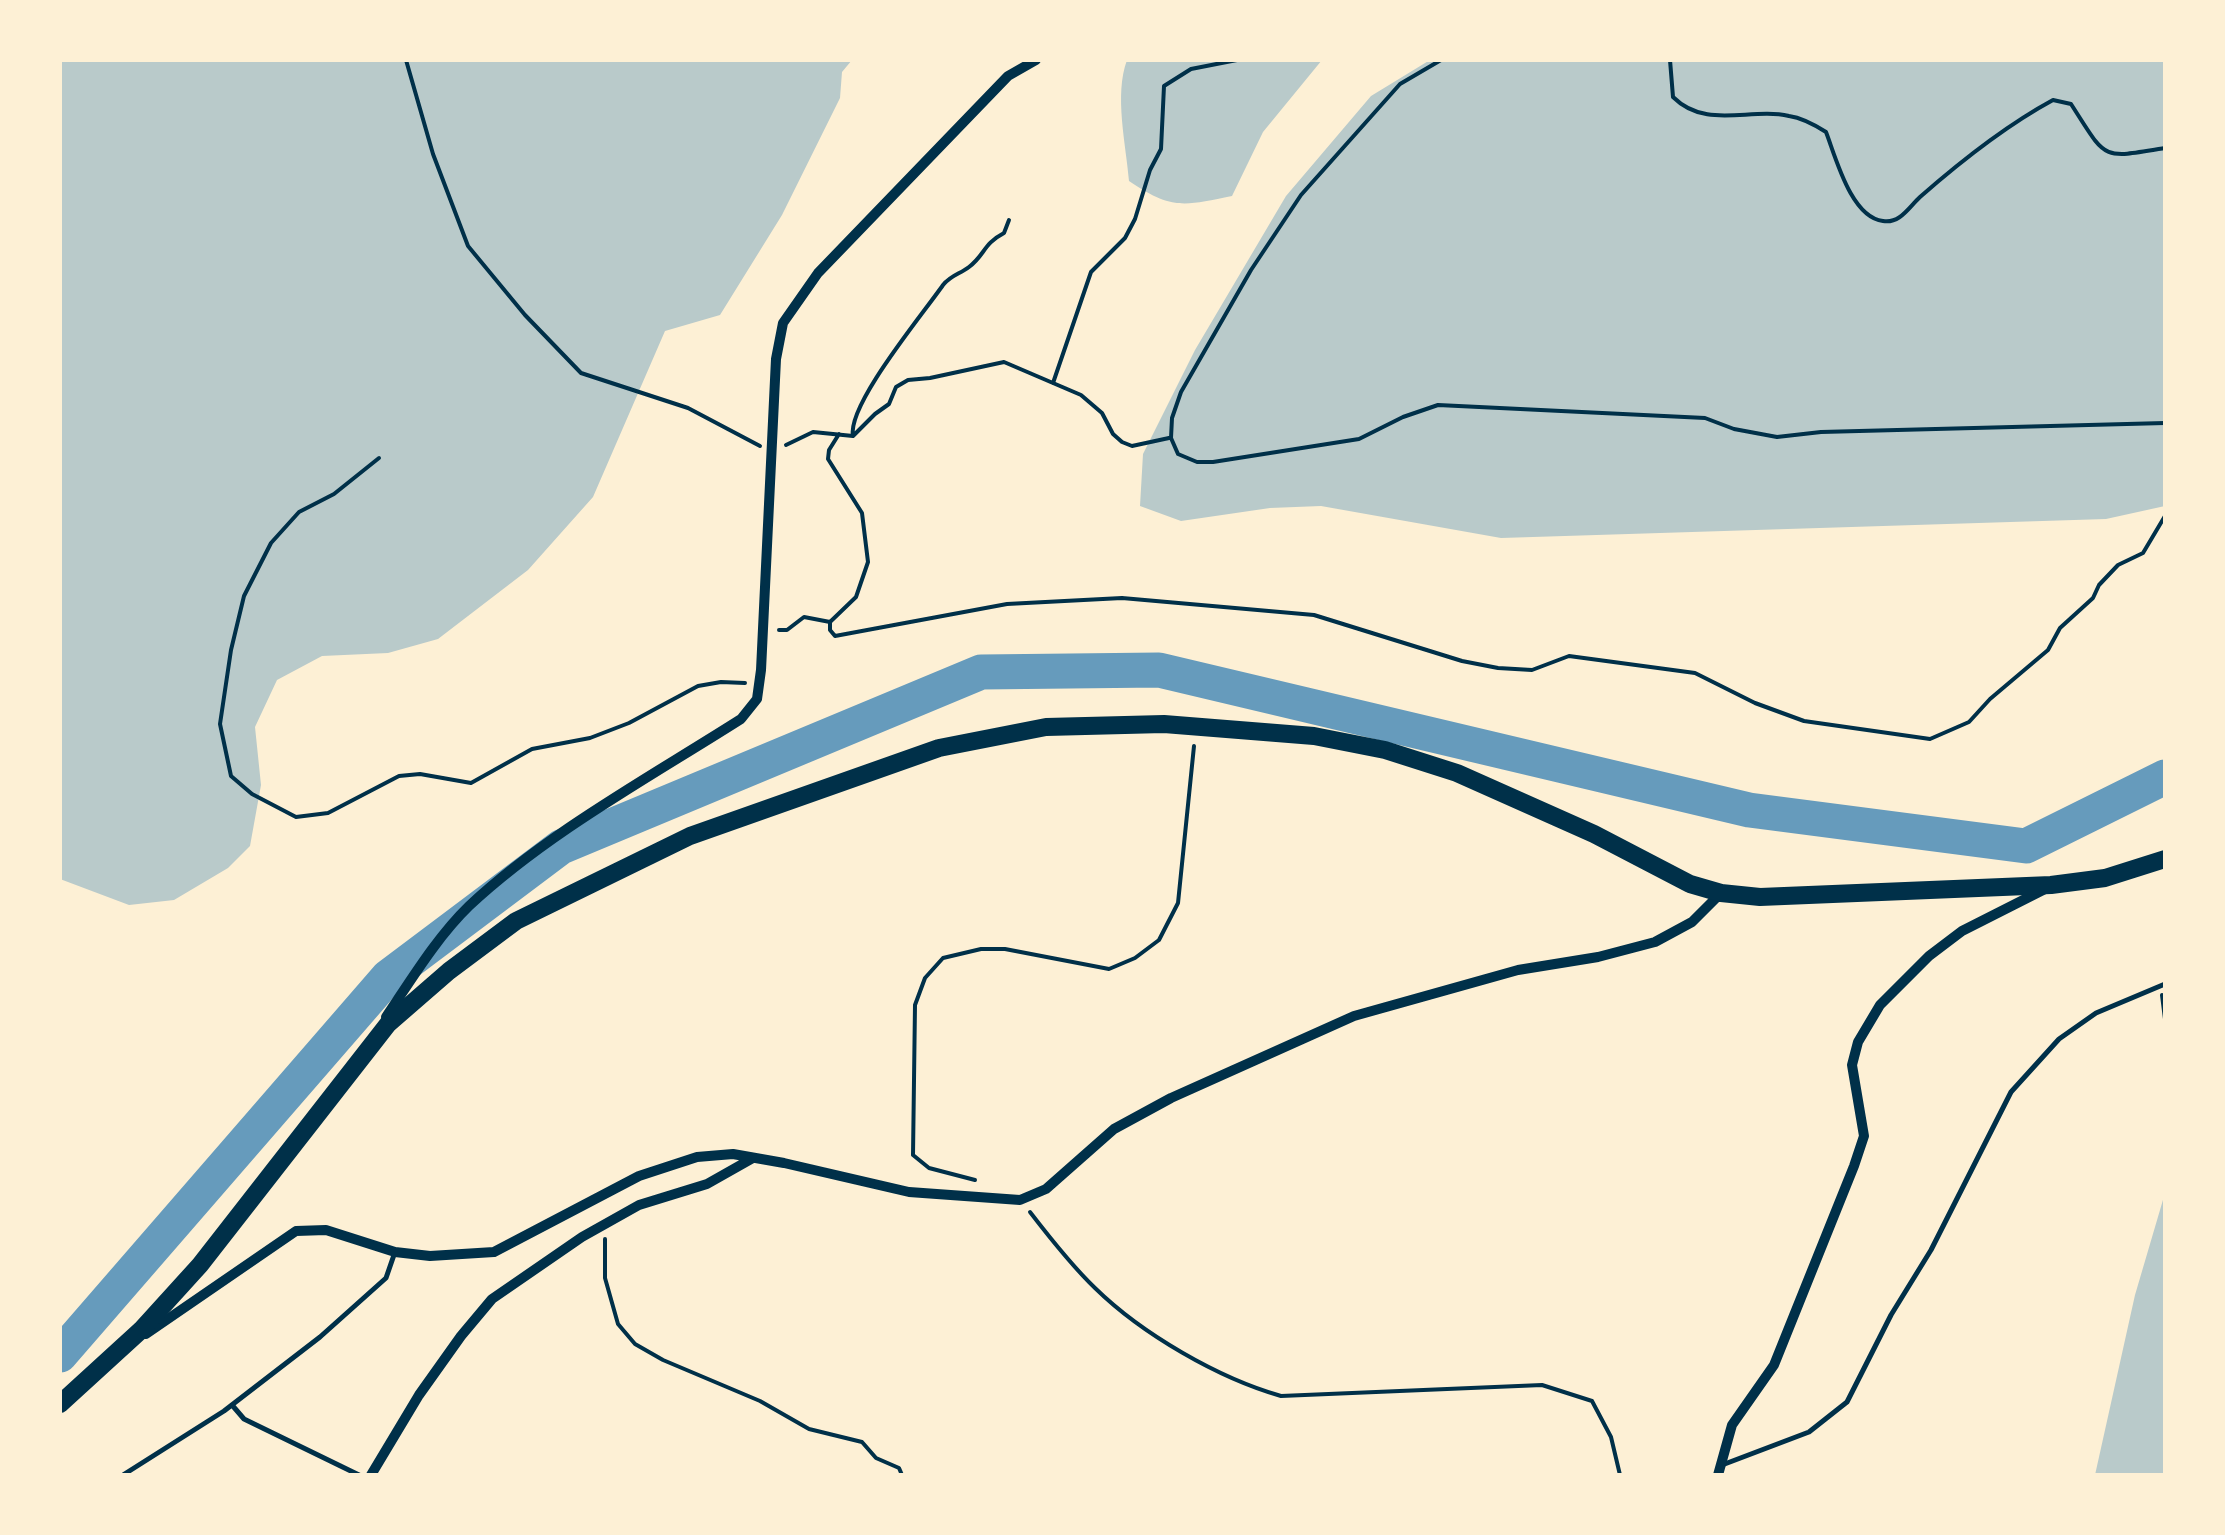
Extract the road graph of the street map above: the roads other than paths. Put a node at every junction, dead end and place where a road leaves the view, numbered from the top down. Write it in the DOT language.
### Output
graph roads {
  1 [pos="1036,60"];
  2 [pos="2165,860"];
  3 [pos="2051,886"];
  4 [pos="1721,893"];
  5 [pos="2163,985"];
  6 [pos="350,1072"];
  7 [pos="754,1158"];
  8 [pos="396,1252"];
  9 [pos="110,1358"];
  10 [pos="60,1404"];
  11 [pos="232,1405"];
  12 [pos="1719,1471"];
  13 [pos="123,1475"];
  14 [pos="359,1475"];
  15 [pos="370,1475"];
  1 -- 6 [label="street"];
  2 -- 3 [label="highway"];
  3 -- 4 [label="highway"];
  3 -- 12 [label="street"];
  4 -- 6 [label="highway"];
  4 -- 7 [label="street"];
  5 -- 12 [label="lane"];
  6 -- 9 [label="highway"];
  7 -- 8 [label="street"];
  7 -- 15 [label="street"];
  8 -- 9 [label="street"];
  8 -- 11 [label="lane"];
  9 -- 10 [label="highway"];
  11 -- 13 [label="lane"];
  11 -- 14 [label="lane"];
}
